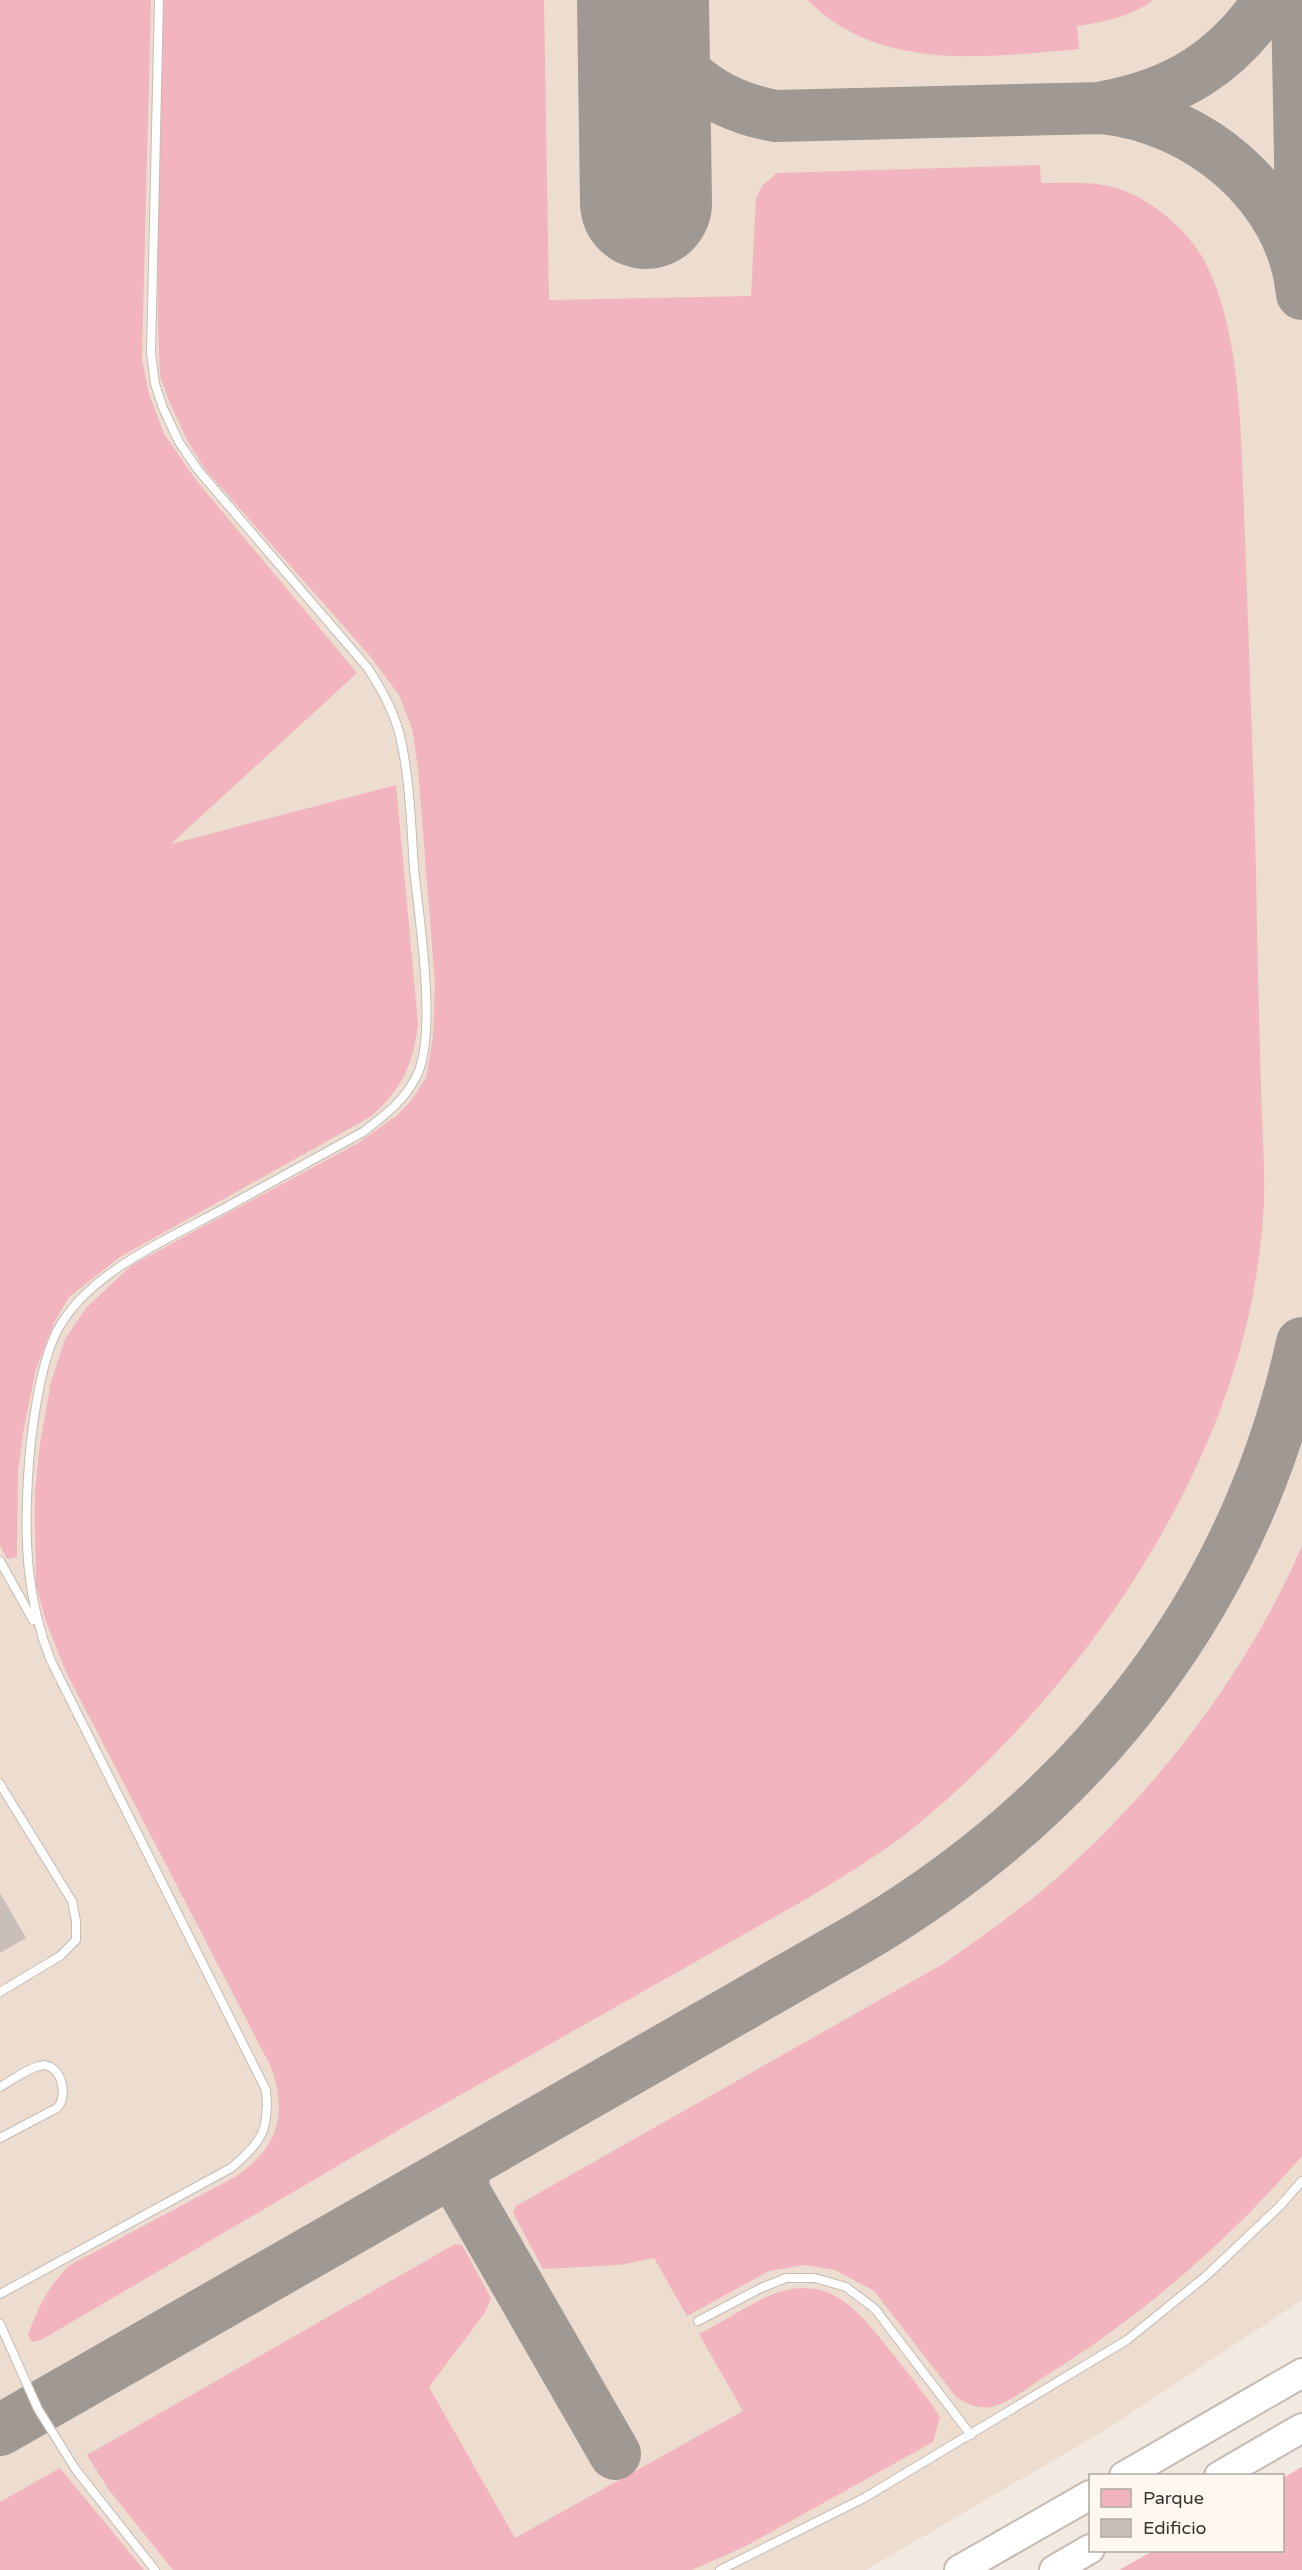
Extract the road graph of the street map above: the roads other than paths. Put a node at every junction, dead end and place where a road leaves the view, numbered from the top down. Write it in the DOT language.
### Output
graph roads {
  1 [pos="159,0"];
  2 [pos="0,1561"];
  3 [pos="37,1626"];
  4 [pos="0,1784"];
  5 [pos="0,1992"];
  6 [pos="0,2087"];
  7 [pos="0,2138"];
  8 [pos="1302,2181"];
  9 [pos="0,2294"];
  10 [pos="698,2321"];
  11 [pos="0,2324"];
  12 [pos="1302,2373"];
  13 [pos="1302,2428"];
  14 [pos="971,2435"];
  15 [pos="1126,2474"];
  16 [pos="1221,2474"];
  17 [pos="1089,2496"];
  18 [pos="1089,2550"];
  19 [pos="155,2570"];
  20 [pos="720,2570"];
  21 [pos="959,2570"];
  22 [pos="1054,2570"];
  1 -- 3 [label="lane"];
  2 -- 3 [label="lane"];
  3 -- 9 [label="lane"];
  4 -- 5 [label="lane"];
  6 -- 7 [label="lane"];
  8 -- 14 [label="lane"];
  10 -- 14 [label="lane"];
  11 -- 19 [label="lane"];
  12 -- 15 [label="highway"];
  13 -- 16 [label="highway"];
  14 -- 20 [label="lane"];
  17 -- 21 [label="highway"];
  18 -- 22 [label="highway"];
}
